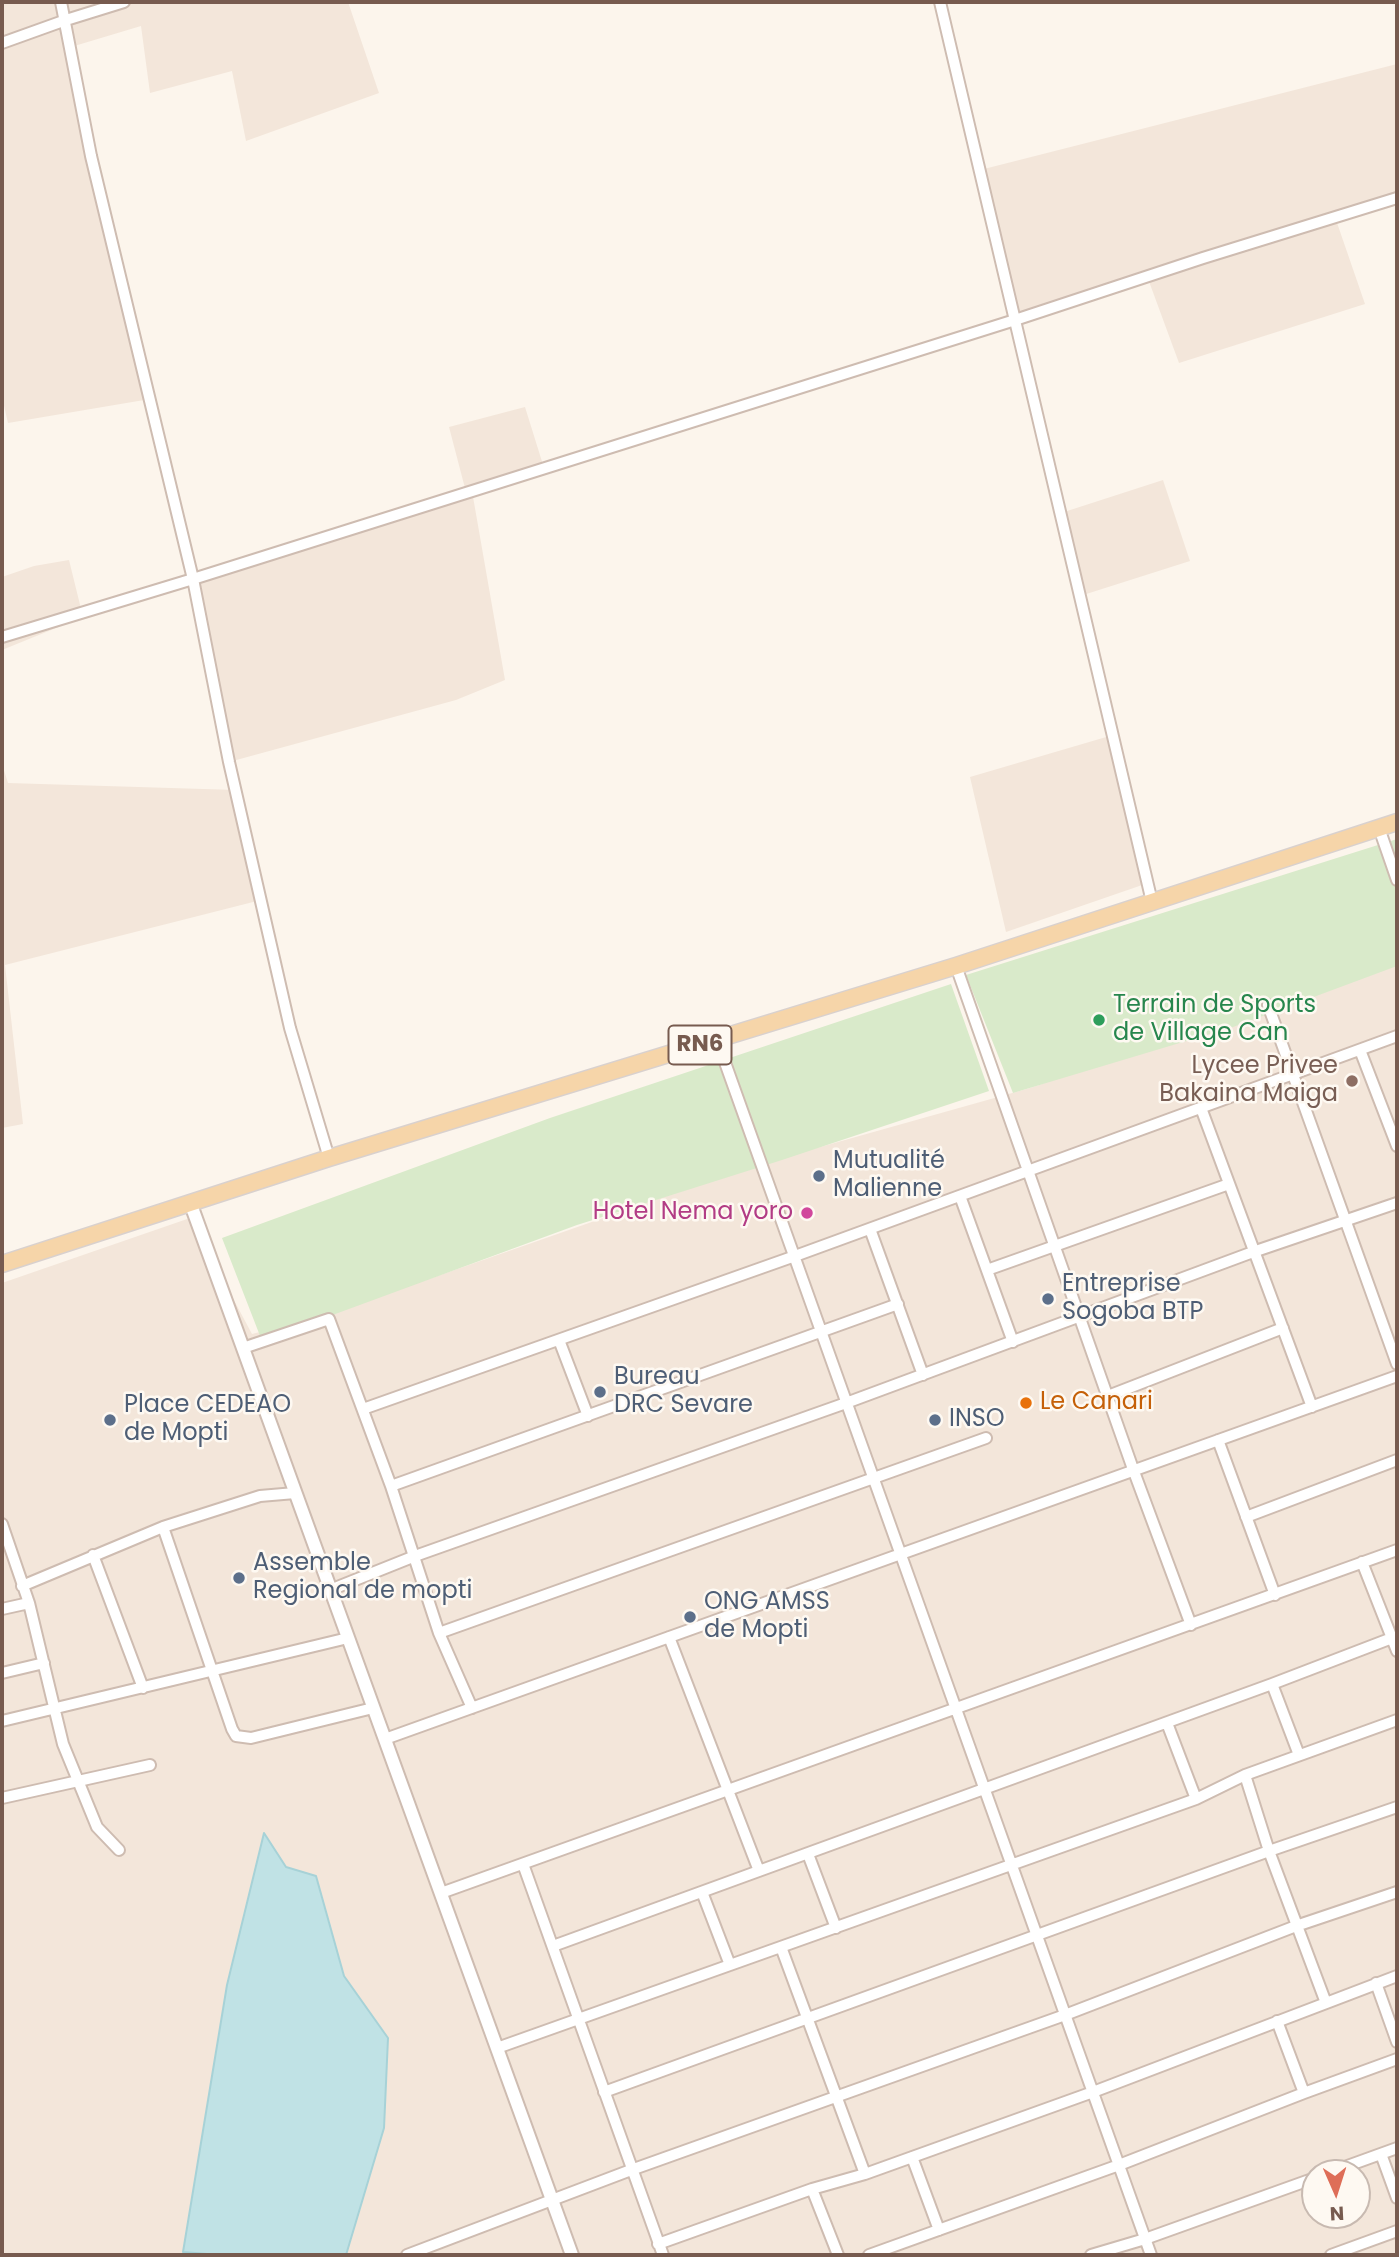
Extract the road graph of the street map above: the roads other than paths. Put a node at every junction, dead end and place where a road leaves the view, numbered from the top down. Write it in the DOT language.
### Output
graph roads {
  1 [pos="61,2"];
  2 [pos="124,2"];
  3 [pos="940,2"];
  4 [pos="65,20"];
  5 [pos="2,43"];
  6 [pos="1397,198"];
  7 [pos="1015,320"];
  8 [pos="193,579"];
  9 [pos="2,637"];
  10 [pos="1397,822"];
  11 [pos="1379,828"];
  12 [pos="1397,880"];
  13 [pos="1152,902"];
  14 [pos="956,966"];
  15 [pos="1268,1005"];
  16 [pos="1397,1036"];
  17 [pos="718,1040"];
  18 [pos="1360,1050"];
  19 [pos="1293,1074"];
  20 [pos="1201,1108"];
  21 [pos="1397,1146"];
  22 [pos="329,1158"];
  23 [pos="1029,1170"];
  24 [pos="1229,1184"];
  25 [pos="960,1196"];
  26 [pos="190,1202"];
  27 [pos="1397,1203"];
  28 [pos="1345,1220"];
  29 [pos="870,1229"];
  30 [pos="1056,1245"];
  31 [pos="1253,1252"];
  32 [pos="795,1256"];
  33 [pos="2,1264"];
  34 [pos="987,1270"];
  35 [pos="898,1304"];
  36 [pos="1081,1317"];
  37 [pos="1283,1328"];
  38 [pos="821,1331"];
  39 [pos="559,1340"];
  40 [pos="1013,1342"];
  41 [pos="243,1348"];
  42 [pos="1397,1364"];
  43 [pos="923,1375"];
  44 [pos="1397,1376"];
  45 [pos="1108,1396"];
  46 [pos="846,1403"];
  47 [pos="1312,1406"];
  48 [pos="363,1409"];
  49 [pos="588,1416"];
  50 [pos="986,1438"];
  51 [pos="1218,1440"];
  52 [pos="1397,1460"];
  53 [pos="1133,1469"];
  54 [pos="873,1478"];
  55 [pos="391,1486"];
  56 [pos="295,1493"];
  57 [pos="1246,1517"];
  58 [pos="2,1524"];
  59 [pos="163,1527"];
  60 [pos="1397,1550"];
  61 [pos="901,1554"];
  62 [pos="93,1555"];
  63 [pos="415,1556"];
  64 [pos="1362,1562"];
  65 [pos="22,1586"];
  66 [pos="330,1590"];
  67 [pos="1275,1595"];
  68 [pos="29,1603"];
  69 [pos="2,1609"];
  70 [pos="1191,1625"];
  71 [pos="439,1633"];
  72 [pos="668,1637"];
  73 [pos="348,1638"];
  74 [pos="1392,1638"];
  75 [pos="1397,1651"];
  76 [pos="44,1663"];
  77 [pos="212,1672"];
  78 [pos="2,1673"];
  79 [pos="1272,1684"];
  80 [pos="144,1688"];
  81 [pos="373,1708"];
  82 [pos="472,1708"];
  83 [pos="55,1709"];
  84 [pos="956,1709"];
  85 [pos="1397,1720"];
  86 [pos="2,1721"];
  87 [pos="1167,1723"];
  88 [pos="385,1739"];
  89 [pos="1299,1755"];
  90 [pos="150,1765"];
  91 [pos="1245,1775"];
  92 [pos="79,1781"];
  93 [pos="985,1788"];
  94 [pos="727,1791"];
  95 [pos="2,1798"];
  96 [pos="1196,1799"];
  97 [pos="1397,1807"];
  98 [pos="119,1850"];
  99 [pos="1269,1852"];
  100 [pos="808,1854"];
  101 [pos="523,1864"];
  102 [pos="1012,1865"];
  103 [pos="759,1871"];
  104 [pos="702,1892"];
  105 [pos="1397,1892"];
  106 [pos="441,1893"];
  107 [pos="1296,1926"];
  108 [pos="836,1928"];
  109 [pos="1037,1937"];
  110 [pos="553,1946"];
  111 [pos="781,1947"];
  112 [pos="730,1965"];
  113 [pos="1397,1976"];
  114 [pos="1376,1983"];
  115 [pos="1326,2003"];
  116 [pos="1065,2015"];
  117 [pos="580,2019"];
  118 [pos="808,2020"];
  119 [pos="1277,2021"];
  120 [pos="1397,2042"];
  121 [pos="497,2049"];
  122 [pos="1397,2059"];
  123 [pos="604,2092"];
  124 [pos="1093,2092"];
  125 [pos="1304,2093"];
  126 [pos="836,2097"];
  127 [pos="1397,2148"];
  128 [pos="1381,2154"];
  129 [pos="912,2157"];
  130 [pos="1367,2159"];
  131 [pos="1119,2165"];
  132 [pos="631,2170"];
  133 [pos="865,2174"];
  134 [pos="1301,2183"];
  135 [pos="812,2189"];
  136 [pos="1397,2198"];
  137 [pos="552,2200"];
  138 [pos="939,2230"];
  139 [pos="1397,2231"];
  140 [pos="1145,2239"];
  141 [pos="658,2244"];
  142 [pos="893,2251"];
  143 [pos="407,2255"];
  144 [pos="572,2255"];
  145 [pos="663,2255"];
  146 [pos="838,2255"];
  147 [pos="869,2255"];
  148 [pos="1091,2255"];
  149 [pos="1151,2255"];
  150 [pos="1331,2255"];
  1 -- 4 [label="street"];
  2 -- 4 [label="street"];
  3 -- 7 [label="street"];
  4 -- 5 [label="street"];
  4 -- 8 [label="street"];
  6 -- 7 [label="street"];
  7 -- 8 [label="street"];
  7 -- 13 [label="street"];
  8 -- 9 [label="street"];
  8 -- 22 [label="street"];
  10 -- 11 [label="main road, RN6"];
  11 -- 12 [label="street"];
  11 -- 13 [label="main road, RN6"];
  13 -- 14 [label="main road, RN6"];
  14 -- 17 [label="main road, RN6"];
  14 -- 23 [label="street"];
  15 -- 19 [label="street"];
  16 -- 18 [label="street"];
  17 -- 22 [label="main road, RN6"];
  17 -- 32 [label="street"];
  18 -- 19 [label="street"];
  18 -- 21 [label="street"];
  19 -- 20 [label="street"];
  19 -- 28 [label="street"];
  20 -- 23 [label="street"];
  20 -- 24 [label="street"];
  22 -- 26 [label="main road, RN6"];
  23 -- 25 [label="street"];
  23 -- 30 [label="street"];
  24 -- 30 [label="street"];
  24 -- 31 [label="street"];
  25 -- 29 [label="street"];
  25 -- 34 [label="street"];
  26 -- 33 [label="main road, RN6"];
  26 -- 41 [label="street"];
  27 -- 28 [label="street"];
  28 -- 31 [label="street"];
  28 -- 42 [label="street"];
  29 -- 32 [label="street"];
  29 -- 35 [label="street"];
  30 -- 34 [label="street"];
  30 -- 36 [label="street"];
  31 -- 36 [label="street"];
  31 -- 37 [label="street"];
  32 -- 38 [label="street"];
  32 -- 39 [label="street"];
  34 -- 40 [label="street"];
  35 -- 38 [label="street"];
  35 -- 43 [label="street"];
  36 -- 40 [label="street"];
  36 -- 45 [label="street"];
  37 -- 45 [label="street"];
  37 -- 47 [label="street"];
  38 -- 46 [label="street"];
  38 -- 49 [label="street"];
  39 -- 48 [label="street"];
  39 -- 49 [label="street"];
  40 -- 43 [label="street"];
  41 -- 48 [label="street"];
  41 -- 56 [label="street"];
  43 -- 46 [label="street"];
  44 -- 47 [label="street"];
  45 -- 53 [label="street"];
  46 -- 54 [label="street"];
  46 -- 63 [label="street"];
  47 -- 51 [label="street"];
  48 -- 55 [label="street"];
  49 -- 55 [label="street"];
  50 -- 54 [label="street"];
  51 -- 53 [label="street"];
  51 -- 57 [label="street"];
  52 -- 57 [label="street"];
  53 -- 61 [label="street"];
  53 -- 70 [label="street"];
  54 -- 61 [label="street"];
  54 -- 71 [label="street"];
  55 -- 63 [label="street"];
  56 -- 59 [label="street"];
  56 -- 66 [label="street"];
  57 -- 67 [label="street"];
  58 -- 65 [label="street"];
  59 -- 62 [label="street"];
  59 -- 77 [label="street"];
  60 -- 64 [label="street"];
  61 -- 72 [label="street"];
  61 -- 84 [label="street"];
  62 -- 65 [label="street"];
  62 -- 80 [label="street"];
  63 -- 66 [label="street"];
  63 -- 71 [label="street"];
  64 -- 67 [label="street"];
  64 -- 74 [label="street"];
  65 -- 68 [label="street"];
  66 -- 73 [label="street"];
  67 -- 70 [label="street"];
  68 -- 69 [label="street"];
  68 -- 76 [label="street"];
  70 -- 84 [label="street"];
  71 -- 82 [label="street"];
  72 -- 82 [label="street"];
  72 -- 94 [label="street"];
  73 -- 77 [label="street"];
  73 -- 81 [label="street"];
  74 -- 75 [label="street"];
  74 -- 79 [label="street"];
  76 -- 78 [label="street"];
  76 -- 83 [label="street"];
  77 -- 80 [label="street"];
  77 -- 81 [label="street"];
  79 -- 87 [label="street"];
  79 -- 89 [label="street"];
  80 -- 83 [label="street"];
  81 -- 88 [label="street"];
  82 -- 88 [label="street"];
  83 -- 86 [label="street"];
  83 -- 92 [label="street"];
  84 -- 93 [label="street"];
  84 -- 94 [label="street"];
  85 -- 89 [label="street"];
  87 -- 93 [label="street"];
  87 -- 96 [label="street"];
  88 -- 106 [label="street"];
  89 -- 91 [label="street"];
  90 -- 92 [label="street"];
  91 -- 96 [label="street"];
  91 -- 99 [label="street"];
  92 -- 95 [label="street"];
  92 -- 98 [label="street"];
  93 -- 100 [label="street"];
  93 -- 102 [label="street"];
  94 -- 101 [label="street"];
  94 -- 103 [label="street"];
  96 -- 102 [label="street"];
  97 -- 99 [label="street"];
  99 -- 107 [label="street"];
  99 -- 109 [label="street"];
  100 -- 103 [label="street"];
  100 -- 108 [label="street"];
  101 -- 106 [label="street"];
  101 -- 110 [label="street"];
  102 -- 108 [label="street"];
  102 -- 109 [label="street"];
  103 -- 104 [label="street"];
  104 -- 110 [label="street"];
  104 -- 112 [label="street"];
  105 -- 107 [label="street"];
  106 -- 121 [label="street"];
  107 -- 115 [label="street"];
  107 -- 116 [label="street"];
  108 -- 111 [label="street"];
  109 -- 116 [label="street"];
  109 -- 118 [label="street"];
  110 -- 117 [label="street"];
  111 -- 112 [label="street"];
  111 -- 118 [label="street"];
  112 -- 117 [label="street"];
  113 -- 114 [label="street"];
  114 -- 115 [label="street"];
  114 -- 120 [label="street"];
  115 -- 119 [label="street"];
  116 -- 124 [label="street"];
  116 -- 126 [label="street"];
  117 -- 121 [label="street"];
  117 -- 123 [label="street"];
  118 -- 123 [label="street"];
  118 -- 126 [label="street"];
  119 -- 124 [label="street"];
  119 -- 125 [label="street"];
  121 -- 137 [label="street"];
  122 -- 125 [label="street"];
  123 -- 132 [label="street"];
  124 -- 129 [label="street"];
  124 -- 131 [label="street"];
  125 -- 131 [label="street"];
  126 -- 132 [label="street"];
  126 -- 133 [label="street"];
  127 -- 128 [label="street"];
  128 -- 130 [label="street"];
  128 -- 136 [label="street"];
  129 -- 133 [label="street"];
  129 -- 138 [label="street"];
  131 -- 138 [label="street"];
  131 -- 140 [label="street"];
  132 -- 137 [label="street"];
  132 -- 141 [label="street"];
  133 -- 135 [label="street"];
  134 -- 140 [label="street"];
  135 -- 141 [label="street"];
  135 -- 146 [label="street"];
  137 -- 143 [label="street"];
  137 -- 144 [label="street"];
  138 -- 142 [label="street"];
  139 -- 150 [label="street"];
  140 -- 148 [label="street"];
  140 -- 149 [label="street"];
  141 -- 145 [label="street"];
  142 -- 147 [label="street"];
}
